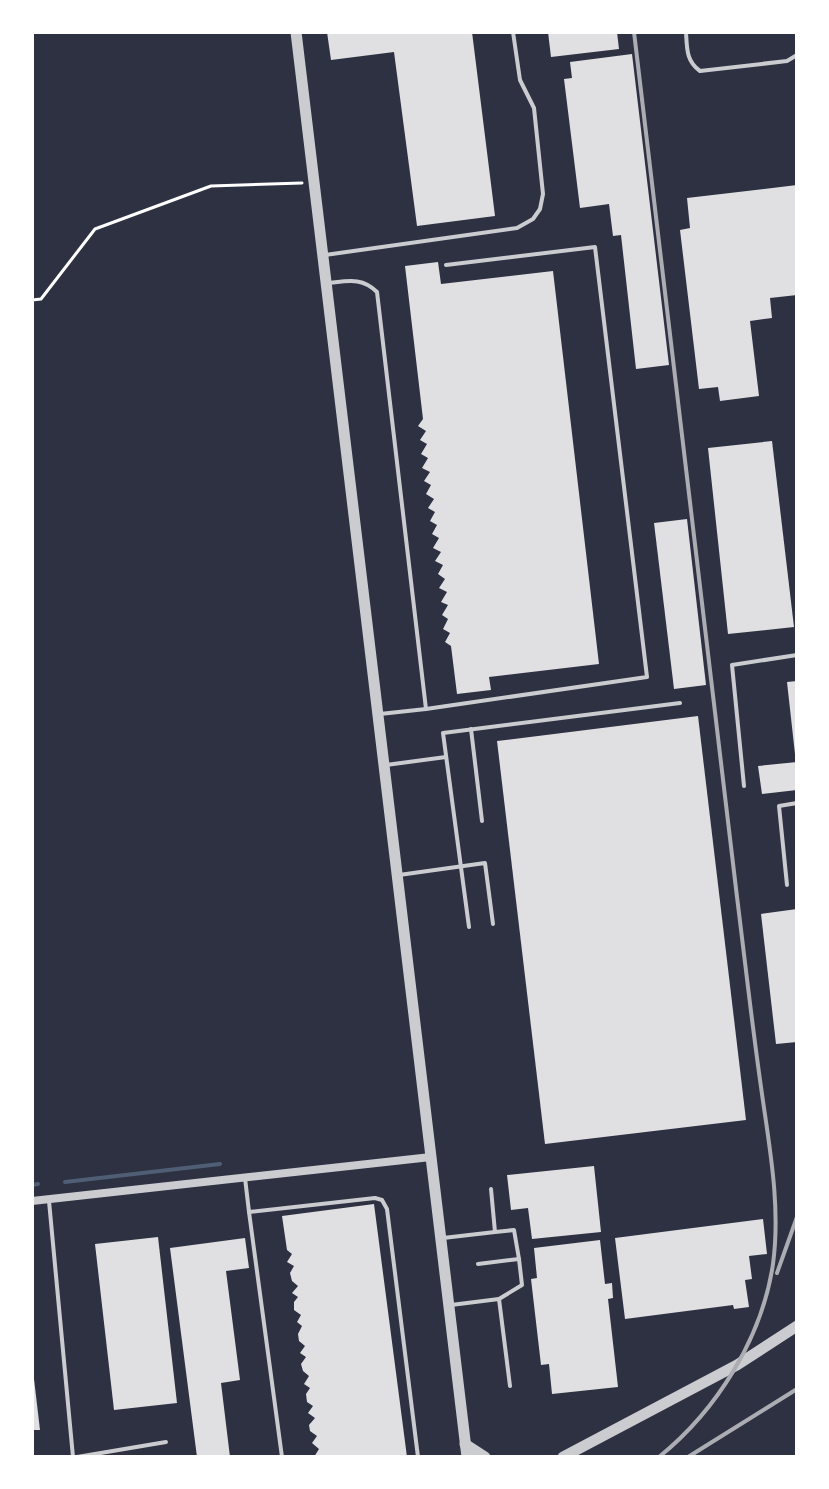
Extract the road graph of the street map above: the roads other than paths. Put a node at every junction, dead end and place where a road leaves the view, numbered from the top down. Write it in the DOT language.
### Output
graph roads {
  1 [pos="296,32"];
  2 [pos="513,32"];
  3 [pos="686,32"];
  4 [pos="797,55"];
  5 [pos="322,255"];
  6 [pos="446,265"];
  7 [pos="326,283"];
  8 [pos="797,655"];
  9 [pos="680,703"];
  10 [pos="426,709"];
  11 [pos="378,715"];
  12 [pos="471,729"];
  13 [pos="446,757"];
  14 [pos="383,765"];
  15 [pos="744,786"];
  16 [pos="797,803"];
  17 [pos="482,821"];
  18 [pos="461,866"];
  19 [pos="397,875"];
  20 [pos="787,885"];
  21 [pos="493,924"];
  22 [pos="469,927"];
  23 [pos="431,1157"];
  24 [pos="245,1178"];
  25 [pos="491,1189"];
  26 [pos="48,1199"];
  27 [pos="32,1201"];
  28 [pos="249,1212"];
  29 [pos="495,1232"];
  30 [pos="440,1238"];
  31 [pos="519,1259"];
  32 [pos="478,1264"];
  33 [pos="499,1299"];
  34 [pos="448,1305"];
  35 [pos="797,1326"];
  36 [pos="510,1386"];
  37 [pos="166,1442"];
  38 [pos="466,1451"];
  39 [pos="75,1457"];
  40 [pos="282,1457"];
  41 [pos="418,1457"];
  42 [pos="485,1457"];
  43 [pos="563,1457"];
  1 -- 5 [label="street"];
  2 -- 5 [label="lane"];
  3 -- 4 [label="lane"];
  5 -- 7 [label="street"];
  6 -- 10 [label="lane"];
  7 -- 10 [label="lane"];
  7 -- 11 [label="street"];
  8 -- 15 [label="lane"];
  9 -- 12 [label="lane"];
  10 -- 11 [label="lane"];
  11 -- 14 [label="street"];
  12 -- 13 [label="lane"];
  12 -- 17 [label="lane"];
  13 -- 14 [label="lane"];
  13 -- 18 [label="lane"];
  14 -- 19 [label="street"];
  16 -- 20 [label="lane"];
  18 -- 19 [label="lane"];
  18 -- 21 [label="lane"];
  18 -- 22 [label="lane"];
  19 -- 23 [label="street"];
  23 -- 24 [label="street"];
  23 -- 30 [label="street"];
  24 -- 26 [label="street"];
  24 -- 28 [label="lane"];
  25 -- 29 [label="lane"];
  26 -- 27 [label="street"];
  26 -- 39 [label="lane"];
  28 -- 40 [label="lane"];
  28 -- 41 [label="lane"];
  29 -- 30 [label="lane"];
  29 -- 31 [label="lane"];
  30 -- 34 [label="street"];
  31 -- 32 [label="lane"];
  31 -- 33 [label="lane"];
  33 -- 34 [label="lane"];
  33 -- 36 [label="lane"];
  34 -- 38 [label="street"];
  35 -- 43 [label="street"];
  37 -- 39 [label="lane"];
  38 -- 42 [label="street"];
}
